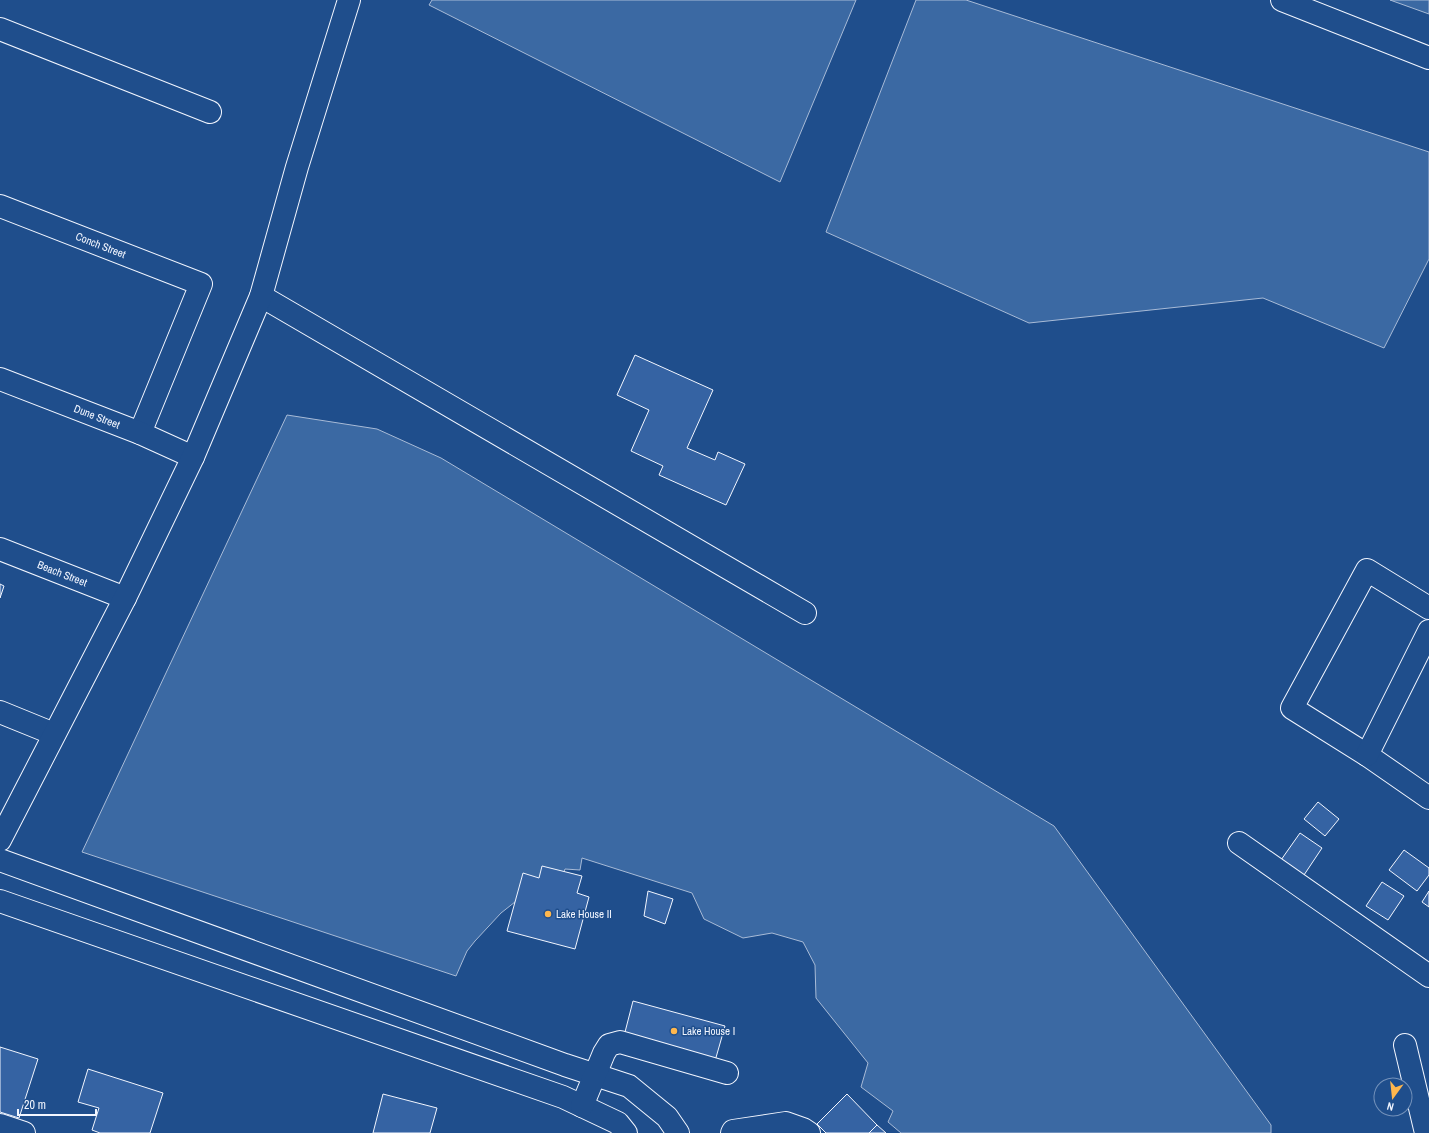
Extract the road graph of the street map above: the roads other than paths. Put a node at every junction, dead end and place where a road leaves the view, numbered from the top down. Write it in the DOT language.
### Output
graph roads {
  1 [pos="349,0"];
  2 [pos="1282,0"];
  3 [pos="0,30"];
  4 [pos="1429,58"];
  5 [pos="210,112"];
  6 [pos="0,206"];
  7 [pos="261,296"];
  8 [pos="0,379"];
  9 [pos="140,433"];
  10 [pos="193,457"];
  11 [pos="0,549"];
  12 [pos="124,598"];
  13 [pos="1429,608"];
  14 [pos="805,613"];
  15 [pos="1429,631"];
  16 [pos="0,712"];
  17 [pos="54,734"];
  18 [pos="1367,755"];
  19 [pos="1429,798"];
  20 [pos="0,840"];
  21 [pos="1239,843"];
  22 [pos="0,860"];
  23 [pos="0,901"];
  24 [pos="1429,976"];
  25 [pos="1405,1045"];
  26 [pos="727,1073"];
  27 [pos="595,1074"];
  28 [pos="582,1106"];
  29 [pos="0,1125"];
  30 [pos="24,1133"];
  31 [pos="626,1133"];
  32 [pos="678,1133"];
  33 [pos="732,1133"];
  34 [pos="809,1133"];
  35 [pos="1426,1133"];
  1 -- 7 [label="street"];
  2 -- 4 [label="street"];
  3 -- 5 [label="street"];
  6 -- 9 [label="street, Conch Street"];
  7 -- 10 [label="street"];
  7 -- 14 [label="street"];
  8 -- 9 [label="street, Dune Street"];
  9 -- 10 [label="street, Dune Street"];
  10 -- 12 [label="street"];
  11 -- 12 [label="street, Beach Street"];
  12 -- 17 [label="street"];
  13 -- 18 [label="street"];
  15 -- 18 [label="street"];
  16 -- 17 [label="street"];
  17 -- 20 [label="street"];
  18 -- 19 [label="street"];
  21 -- 24 [label="street"];
  22 -- 27 [label="street"];
  23 -- 28 [label="street"];
  25 -- 35 [label="street"];
  26 -- 27 [label="street"];
  27 -- 28 [label="street"];
  27 -- 32 [label="street"];
  28 -- 31 [label="street"];
  29 -- 30 [label="street"];
  33 -- 34 [label="street"];
}
